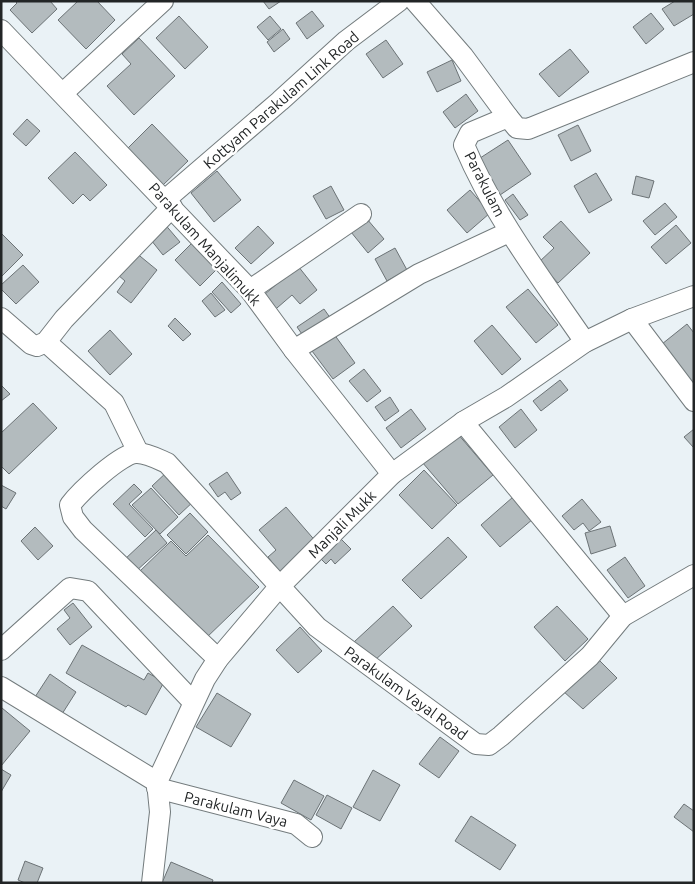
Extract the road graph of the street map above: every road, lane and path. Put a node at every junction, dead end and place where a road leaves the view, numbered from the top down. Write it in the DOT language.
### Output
graph roads {
  1 [pos="163,1"];
  2 [pos="399,1"];
  3 [pos="415,1"];
  4 [pos="1,30"];
  5 [pos="694,62"];
  6 [pos="63,93"];
  7 [pos="508,117"];
  8 [pos="169,204"];
  9 [pos="360,214"];
  10 [pos="510,232"];
  11 [pos="250,290"];
  12 [pos="694,296"];
  13 [pos="1,318"];
  14 [pos="632,319"];
  15 [pos="46,342"];
  16 [pos="585,342"];
  17 [pos="294,350"];
  18 [pos="694,401"];
  19 [pos="464,422"];
  20 [pos="138,452"];
  21 [pos="392,474"];
  22 [pos="694,574"];
  23 [pos="279,587"];
  24 [pos="623,616"];
  25 [pos="1,650"];
  26 [pos="218,659"];
  27 [pos="1,688"];
  28 [pos="193,702"];
  29 [pos="157,785"];
  30 [pos="312,837"];
  31 [pos="152,883"];
  1 -- 6 [label="street"];
  2 -- 8 [label="street, Kottyam Parakulam Link Road"];
  3 -- 7 [label="street"];
  4 -- 6 [label="street, Parakulam Manjalimukk"];
  5 -- 7 [label="street"];
  6 -- 8 [label="street, Parakulam Manjalimukk"];
  7 -- 10 [label="street, Parakulam"];
  8 -- 11 [label="street, Parakulam Manjalimukk"];
  8 -- 15 [label="street, Kottyam Parakulam Link Road"];
  9 -- 11 [label="street"];
  10 -- 16 [label="street, Parakulam"];
  10 -- 17 [label="street"];
  11 -- 17 [label="street, Parakulam Manjalimukk"];
  12 -- 14 [label="street, Manjali Mukk"];
  13 -- 15 [label="street"];
  14 -- 16 [label="street, Manjali Mukk"];
  14 -- 18 [label="street"];
  15 -- 20 [label="street"];
  16 -- 19 [label="street, Manjali Mukk"];
  17 -- 21 [label="street, Parakulam Manjalimukk"];
  19 -- 21 [label="street, Manjali Mukk"];
  19 -- 24 [label="street"];
  20 -- 23 [label="street, Parakulam Vayal Road"];
  20 -- 26 [label="street"];
  21 -- 23 [label="street, Manjali Mukk"];
  22 -- 24 [label="street, Parakulam Vayal Road"];
  23 -- 24 [label="street, Parakulam Vayal Road"];
  23 -- 26 [label="street, Manjali Mukk"];
  25 -- 28 [label="street"];
  26 -- 28 [label="street, Manjali Mukk"];
  27 -- 29 [label="street, Parakulam Vaya"];
  28 -- 29 [label="street, Manjali Mukk"];
  29 -- 30 [label="street, Parakulam Vaya"];
  29 -- 31 [label="street"];
}
